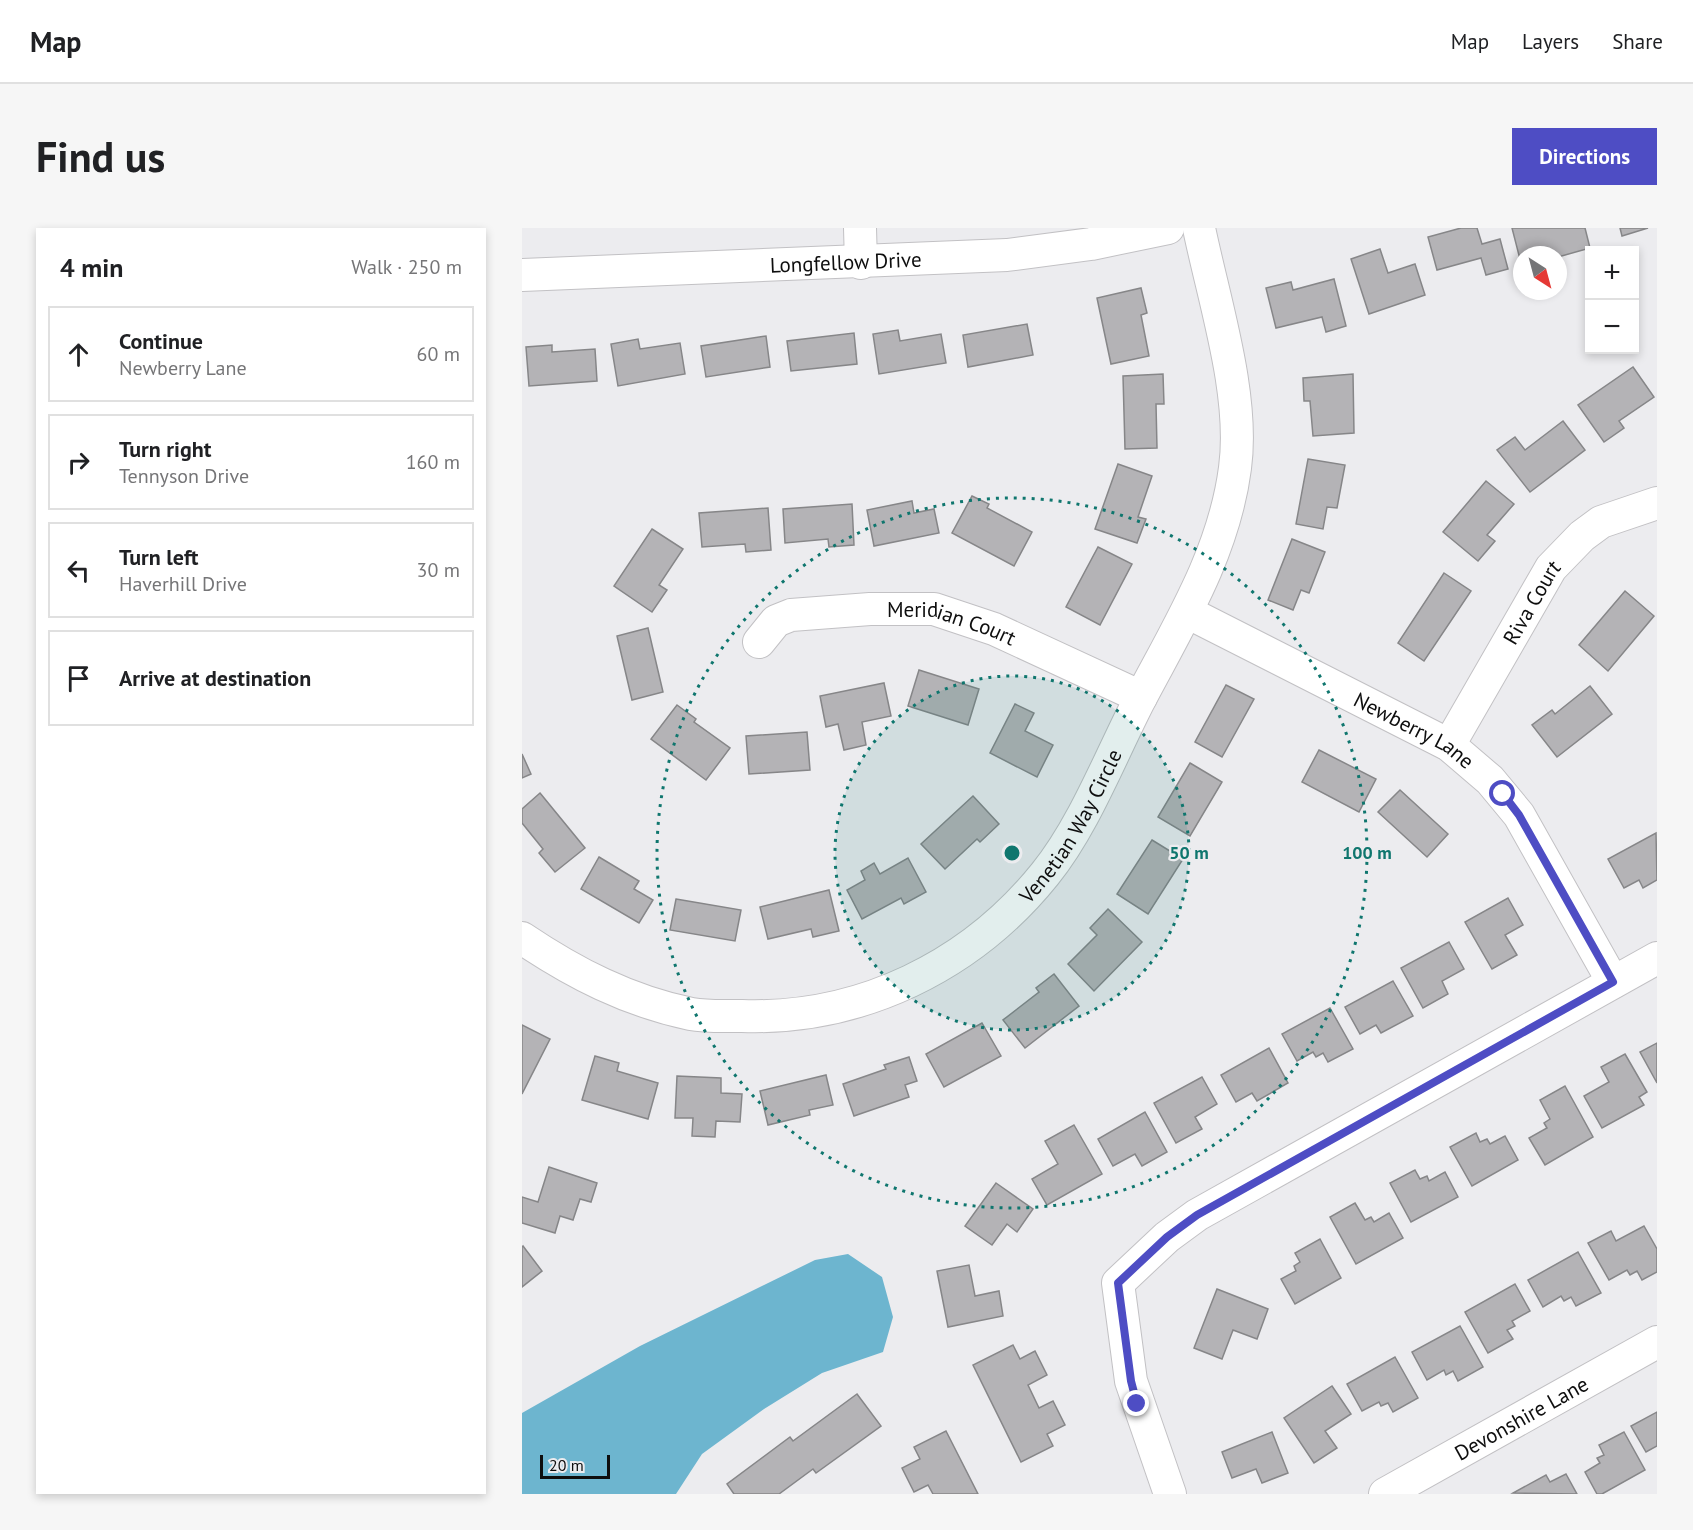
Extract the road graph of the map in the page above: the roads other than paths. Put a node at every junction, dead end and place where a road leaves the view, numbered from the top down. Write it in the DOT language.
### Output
graph roads {
  1 [pos="860,228"];
  2 [pos="1168,228"];
  3 [pos="1198,228"];
  4 [pos="861,262"];
  5 [pos="522,275"];
  6 [pos="1657,503"];
  7 [pos="1187,612"];
  8 [pos="759,642"];
  9 [pos="1141,698"];
  10 [pos="1449,745"];
  11 [pos="522,938"];
  12 [pos="1657,958"];
  13 [pos="1613,982"];
  14 [pos="1657,1342"];
  15 [pos="1170,1494"];
  16 [pos="1385,1494"];
  1 -- 4 [label="street"];
  2 -- 4 [label="street, Longfellow Drive"];
  3 -- 7 [label="street, Venetian Way Circle"];
  4 -- 5 [label="street, Longfellow Drive"];
  6 -- 10 [label="street, Riva Court"];
  7 -- 9 [label="street, Venetian Way Circle"];
  7 -- 10 [label="street, Newberry Lane"];
  8 -- 9 [label="street, Meridian Court"];
  9 -- 11 [label="street, Venetian Way Circle"];
  10 -- 13 [label="street, Newberry Lane"];
  12 -- 13 [label="street"];
  13 -- 15 [label="street"];
  14 -- 16 [label="street, Devonshire Lane"];
}
